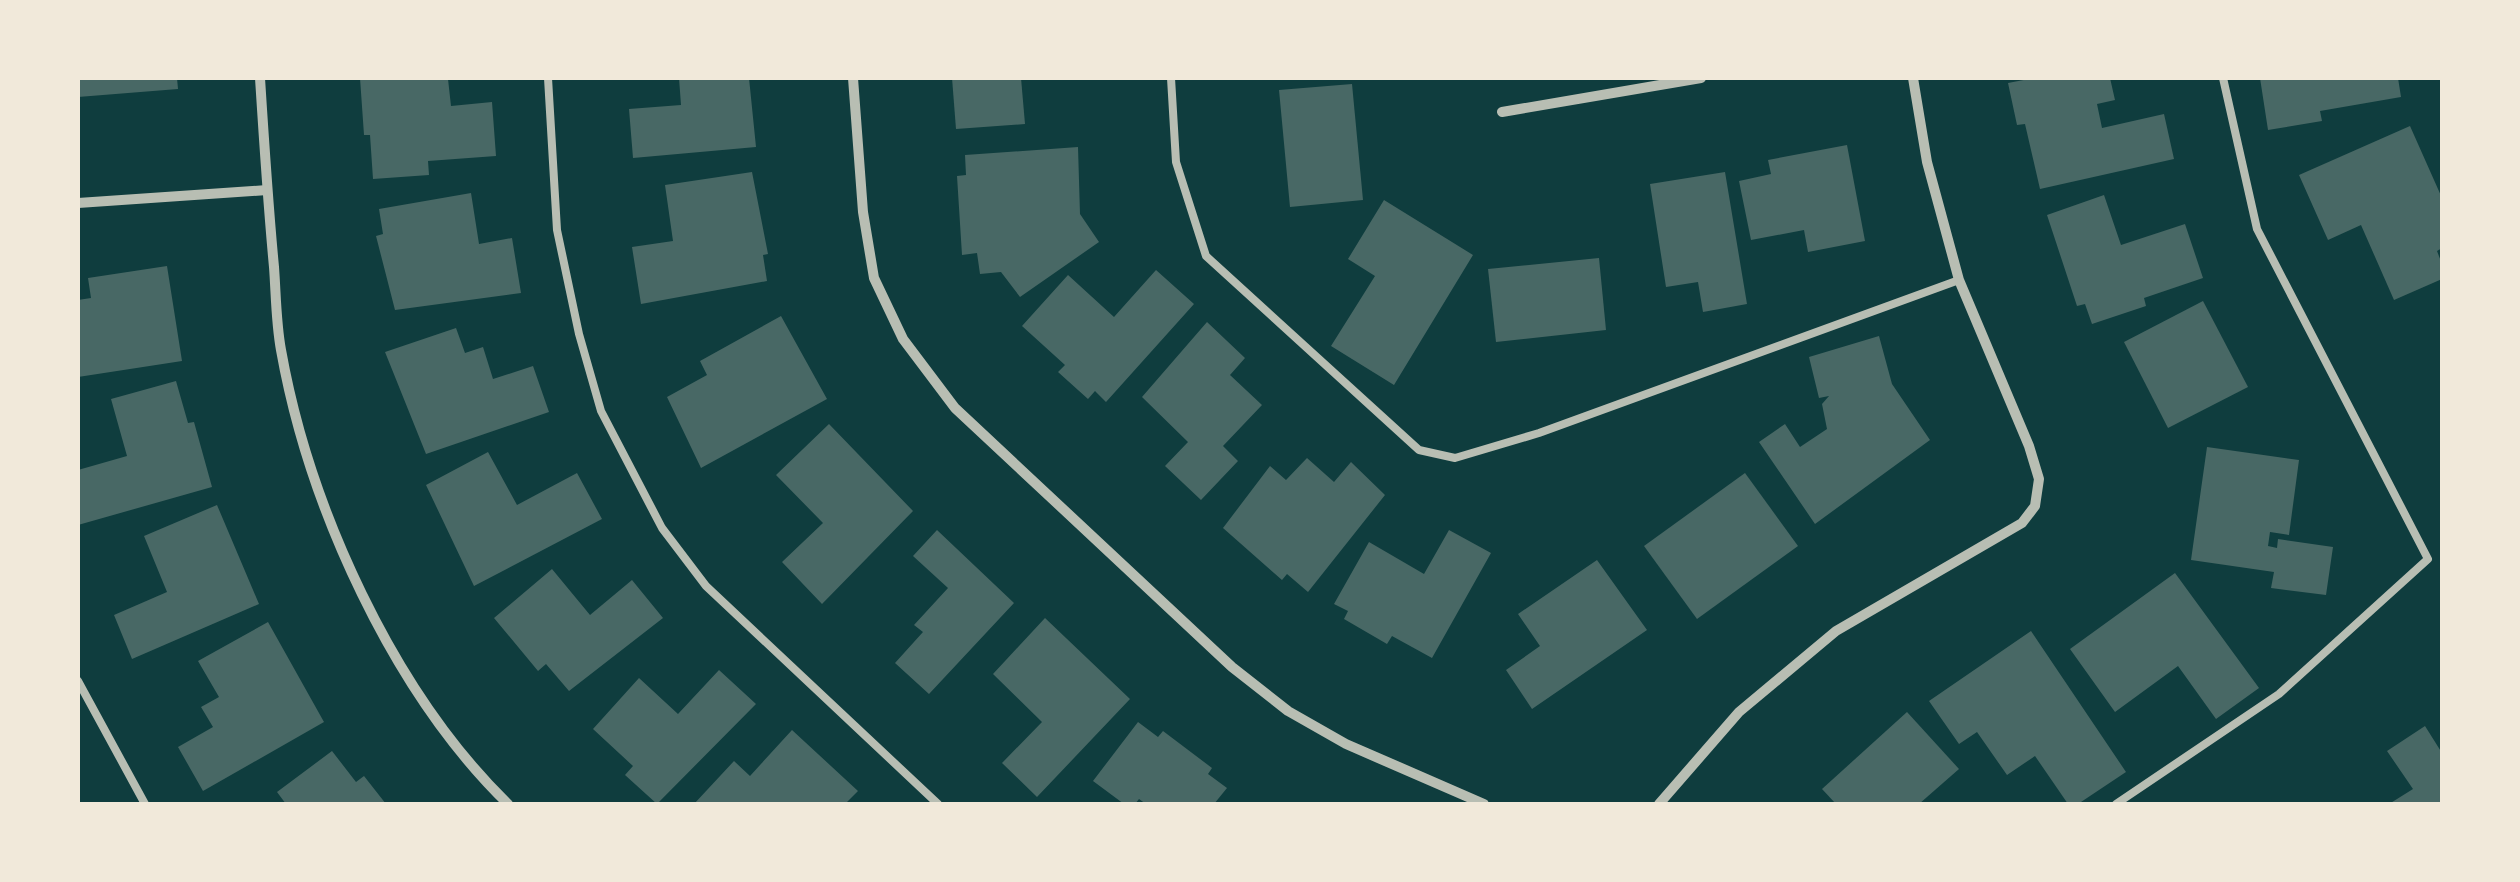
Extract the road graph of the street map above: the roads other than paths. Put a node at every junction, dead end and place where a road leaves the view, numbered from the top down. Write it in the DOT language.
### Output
graph roads {
  1 [pos="260,78"];
  2 [pos="548,78"];
  3 [pos="854,78"];
  4 [pos="1172,78"];
  5 [pos="1701,78"];
  6 [pos="1913,78"];
  7 [pos="2223,78"];
  8 [pos="1502,112"];
  9 [pos="267,190"];
  10 [pos="78,203"];
  11 [pos="1959,280"];
  12 [pos="78,681"];
  13 [pos="145,804"];
  14 [pos="508,804"];
  15 [pos="938,804"];
  16 [pos="1484,804"];
  17 [pos="1659,804"];
  18 [pos="2116,804"];
  1 -- 9 [label="street"];
  2 -- 15 [label="lane"];
  3 -- 16 [label="street"];
  4 -- 11 [label="lane"];
  5 -- 8 [label="street"];
  6 -- 11 [label="street"];
  7 -- 18 [label="lane"];
  9 -- 10 [label="street"];
  9 -- 14 [label="street"];
  11 -- 17 [label="street"];
  12 -- 13 [label="lane"];
}
